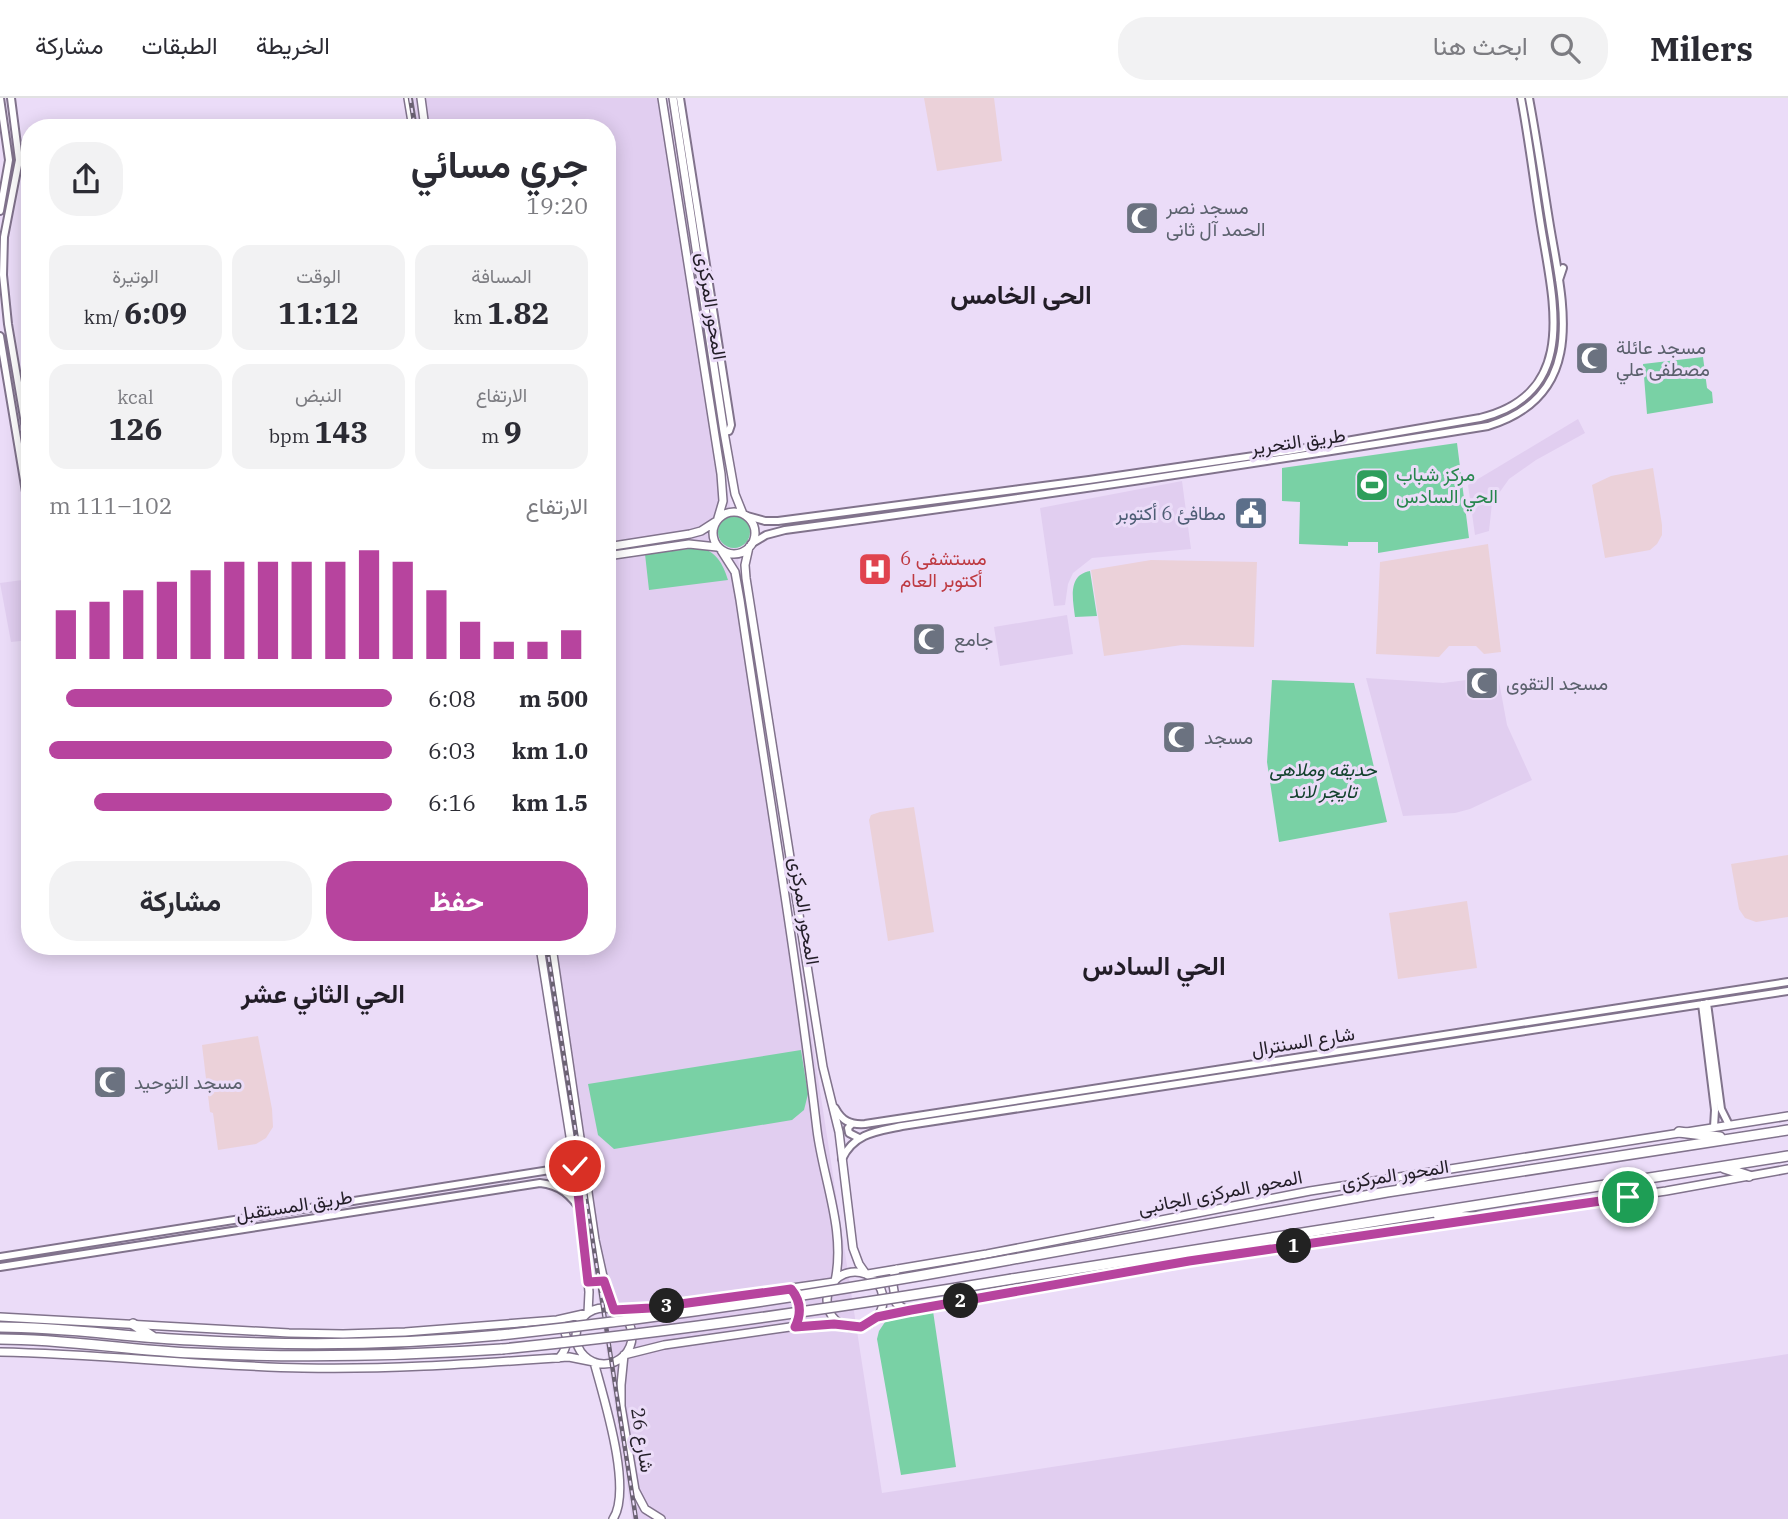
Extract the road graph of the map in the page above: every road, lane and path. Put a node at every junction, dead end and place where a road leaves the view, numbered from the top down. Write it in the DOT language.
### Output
graph roads {
  1 [pos="0,98"];
  2 [pos="11,98"];
  3 [pos="408,98"];
  4 [pos="421,98"];
  5 [pos="680,98"];
  6 [pos="1523,99"];
  7 [pos="660,102"];
  8 [pos="674,102"];
  9 [pos="665,115"];
  10 [pos="412,119"];
  11 [pos="424,119"];
  12 [pos="678,136"];
  13 [pos="1532,141"];
  14 [pos="669,145"];
  15 [pos="1540,163"];
  16 [pos="1547,171"];
  17 [pos="1534,175"];
  18 [pos="1529,185"];
  19 [pos="2,193"];
  20 [pos="0,211"];
  21 [pos="693,229"];
  22 [pos="679,231"];
  23 [pos="1540,255"];
  24 [pos="1547,261"];
  25 [pos="1563,268"];
  26 [pos="1559,282"];
  27 [pos="706,289"];
  28 [pos="0,336"];
  29 [pos="693,353"];
  30 [pos="1560,356"];
  31 [pos="703,362"];
  32 [pos="1562,369"];
  33 [pos="21,398"];
  34 [pos="1473,414"];
  35 [pos="1480,418"];
  36 [pos="1370,436"];
  37 [pos="1352,439"];
  38 [pos="726,446"];
  39 [pos="1372,446"];
  40 [pos="716,448"];
  41 [pos="1355,449"];
  42 [pos="21,462"];
  43 [pos="1105,477"];
  44 [pos="1089,480"];
  45 [pos="1107,486"];
  46 [pos="1088,489"];
  47 [pos="1033,497"];
  48 [pos="1024,505"];
  49 [pos="919,513"];
  50 [pos="745,515"];
  51 [pos="717,520"];
  52 [pos="910,520"];
  53 [pos="775,521"];
  54 [pos="775,533"];
  55 [pos="616,546"];
  56 [pos="750,546"];
  57 [pos="719,548"];
  58 [pos="616,555"];
  59 [pos="787,835"];
  60 [pos="776,836"];
  61 [pos="790,855"];
  62 [pos="779,857"];
  63 [pos="540,955"];
  64 [pos="553,955"];
  65 [pos="1788,982"];
  66 [pos="1788,991"];
  67 [pos="1704,1004"];
  68 [pos="832,1102"];
  69 [pos="1788,1116"];
  70 [pos="852,1124"];
  71 [pos="1729,1125"];
  72 [pos="1714,1127"];
  73 [pos="1788,1130"];
  74 [pos="1679,1132"];
  75 [pos="859,1138"];
  76 [pos="1732,1138"];
  77 [pos="1788,1156"];
  78 [pos="842,1161"];
  79 [pos="575,1166"];
  80 [pos="1722,1167"];
  81 [pos="1788,1169"];
  82 [pos="1438,1171"];
  83 [pos="1749,1176"];
  84 [pos="1387,1192"];
  85 [pos="582,1212"];
  86 [pos="1419,1214"];
  87 [pos="1487,1218"];
  88 [pos="851,1237"];
  89 [pos="837,1240"];
  90 [pos="0,1257"];
  91 [pos="0,1267"];
  92 [pos="897,1269"];
  93 [pos="867,1274"];
  94 [pos="604,1281"];
  95 [pos="834,1281"];
  96 [pos="588,1282"];
  97 [pos="791,1289"];
  98 [pos="614,1310"];
  99 [pos="908,1310"];
  100 [pos="588,1313"];
  101 [pos="0,1317"];
  102 [pos="877,1317"];
  103 [pos="557,1321"];
  104 [pos="132,1324"];
  105 [pos="843,1325"];
  106 [pos="0,1327"];
  107 [pos="795,1327"];
  108 [pos="154,1338"];
  109 [pos="0,1339"];
  110 [pos="0,1352"];
  111 [pos="624,1355"];
  112 [pos="559,1358"];
  113 [pos="594,1362"];
  114 [pos="614,1444"];
  115 [pos="627,1445"];
  116 [pos="613,1519"];
  117 [pos="661,1519"];
  1 -- 19 [label="street"];
  2 -- 33 [label="street"];
  3 -- 10 [label="main road"];
  4 -- 11 [label="main road"];
  5 -- 27 [label="street"];
  6 -- 13 [label="street, طريق التحرير"];
  7 -- 9 [label="main road, المحور المركزى"];
  8 -- 9 [label="main road"];
  8 -- 12 [label="main road, المحور المركزى"];
  9 -- 14 [label="main road, المحور المركزى"];
  12 -- 14 [label="main road"];
  12 -- 21 [label="main road, المحور المركزى"];
  13 -- 15 [label="street, طريق التحرير"];
  13 -- 17 [label="street, طريق التحرير"];
  14 -- 22 [label="main road, المحور المركزى"];
  15 -- 16 [label="street"];
  15 -- 26 [label="street, طريق التحرير"];
  17 -- 18 [label="street"];
  17 -- 24 [label="street, طريق التحرير"];
  19 -- 20 [label="street"];
  21 -- 22 [label="main road"];
  21 -- 27 [label="main road, المحور المركزى"];
  22 -- 31 [label="main road, المحور المركزى"];
  23 -- 24 [label="street"];
  24 -- 35 [label="street, طريق التحرير"];
  25 -- 26 [label="street"];
  26 -- 30 [label="street, طريق التحرير"];
  27 -- 38 [label="main road, المحور المركزى"];
  28 -- 42 [label="street"];
  29 -- 31 [label="main road"];
  30 -- 32 [label="street"];
  30 -- 39 [label="street, طريق التحرير"];
  31 -- 40 [label="main road, المحور المركزى"];
  34 -- 35 [label="street"];
  35 -- 36 [label="street, طريق التحرير"];
  36 -- 37 [label="street, طريق التحرير"];
  36 -- 39 [label="street"];
  37 -- 41 [label="street"];
  37 -- 43 [label="street, طريق التحرير"];
  38 -- 40 [label="main road"];
  38 -- 50 [label="main road, المحور المركزى"];
  39 -- 41 [label="street, طريق التحرير"];
  40 -- 51 [label="main road, المحور المركزى"];
  41 -- 45 [label="street, طريق التحرير"];
  43 -- 44 [label="street, طريق التحرير"];
  43 -- 45 [label="street"];
  44 -- 46 [label="street"];
  44 -- 53 [label="street, طريق التحرير"];
  45 -- 46 [label="street, طريق التحرير"];
  46 -- 47 [label="street, طريق التحرير"];
  47 -- 48 [label="street"];
  47 -- 49 [label="street, طريق التحرير"];
  49 -- 52 [label="street"];
  49 -- 54 [label="street, طريق التحرير"];
  50 -- 51 [label="main road"];
  50 -- 53 [label="street, طريق التحرير"];
  50 -- 56 [label="main road"];
  51 -- 55 [label="main road"];
  51 -- 57 [label="main road"];
  53 -- 54 [label="street"];
  54 -- 56 [label="street, طريق التحرير"];
  56 -- 57 [label="main road"];
  56 -- 59 [label="main road, المحور المركزى"];
  57 -- 58 [label="main road"];
  57 -- 60 [label="main road, المحور المركزى"];
  59 -- 60 [label="main road"];
  59 -- 61 [label="main road, المحور المركزى"];
  60 -- 62 [label="main road, المحور المركزى"];
  61 -- 62 [label="main road"];
  61 -- 68 [label="main road, المحور المركزى"];
  62 -- 89 [label="main road, المحور المركزى"];
  63 -- 79 [label="main road"];
  64 -- 94 [label="main road"];
  65 -- 70 [label="street, شارع السنترال"];
  66 -- 67 [label="street, شارع السنترال"];
  67 -- 71 [label="street"];
  67 -- 72 [label="street"];
  67 -- 75 [label="street, شارع السنترال"];
  68 -- 70 [label="street"];
  68 -- 78 [label="main road, المحور المركزى"];
  69 -- 71 [label="main road, المحور المركزى الجانبى"];
  70 -- 75 [label="street"];
  71 -- 72 [label="main road, المحور المركزى الجانبى"];
  72 -- 74 [label="main road, المحور المركزى الجانبى"];
  73 -- 76 [label="highway, المحور المركزى"];
  74 -- 76 [label="highway"];
  74 -- 82 [label="main road, المحور المركزى الجانبى"];
  75 -- 78 [label="street"];
  76 -- 84 [label="highway, المحور المركزى"];
  77 -- 80 [label="highway"];
  78 -- 88 [label="main road, المحور المركزى"];
  79 -- 85 [label="main road"];
  79 -- 90 [label="street, طريق المستقبل"];
  80 -- 83 [label="highway"];
  80 -- 86 [label="highway"];
  81 -- 83 [label="main road"];
  82 -- 84 [label="highway"];
  82 -- 92 [label="main road, المحور المركزى الجانبى"];
  83 -- 87 [label="main road"];
  84 -- 108 [label="highway, المحور المركزى, bridge"];
  85 -- 91 [label="street, طريق المستقبل"];
  85 -- 96 [label="main road"];
  86 -- 87 [label="highway"];
  86 -- 109 [label="highway, bridge"];
  87 -- 99 [label="main road"];
  88 -- 89 [label="main road"];
  88 -- 93 [label="main road, المحور المركزى"];
  89 -- 95 [label="main road, المحور المركزى"];
  92 -- 93 [label="main road, المحور المركزى الجانبى"];
  92 -- 99 [label="main road"];
  93 -- 95 [label="main road"];
  93 -- 102 [label="main road"];
  94 -- 96 [label="main road"];
  94 -- 98 [label="main road"];
  95 -- 97 [label="main road"];
  95 -- 105 [label="main road"];
  96 -- 100 [label="main road"];
  97 -- 98 [label="main road"];
  97 -- 107 [label="main road"];
  98 -- 100 [label="main road"];
  98 -- 111 [label="main road"];
  99 -- 102 [label="main road"];
  100 -- 103 [label="main road"];
  100 -- 113 [label="main road"];
  101 -- 104 [label="main road"];
  102 -- 105 [label="main road"];
  103 -- 104 [label="main road"];
  103 -- 112 [label="main road"];
  104 -- 108 [label="highway"];
  105 -- 107 [label="main road"];
  106 -- 108 [label="highway, المحور المركزى"];
  107 -- 111 [label="main road"];
  110 -- 112 [label="main road"];
  111 -- 113 [label="main road"];
  111 -- 115 [label="main road, شارع 26"];
  112 -- 113 [label="main road"];
  113 -- 114 [label="main road, شارع 26"];
  114 -- 115 [label="main road"];
  114 -- 116 [label="main road, شارع 26"];
  115 -- 117 [label="main road, شارع 26"];
}
